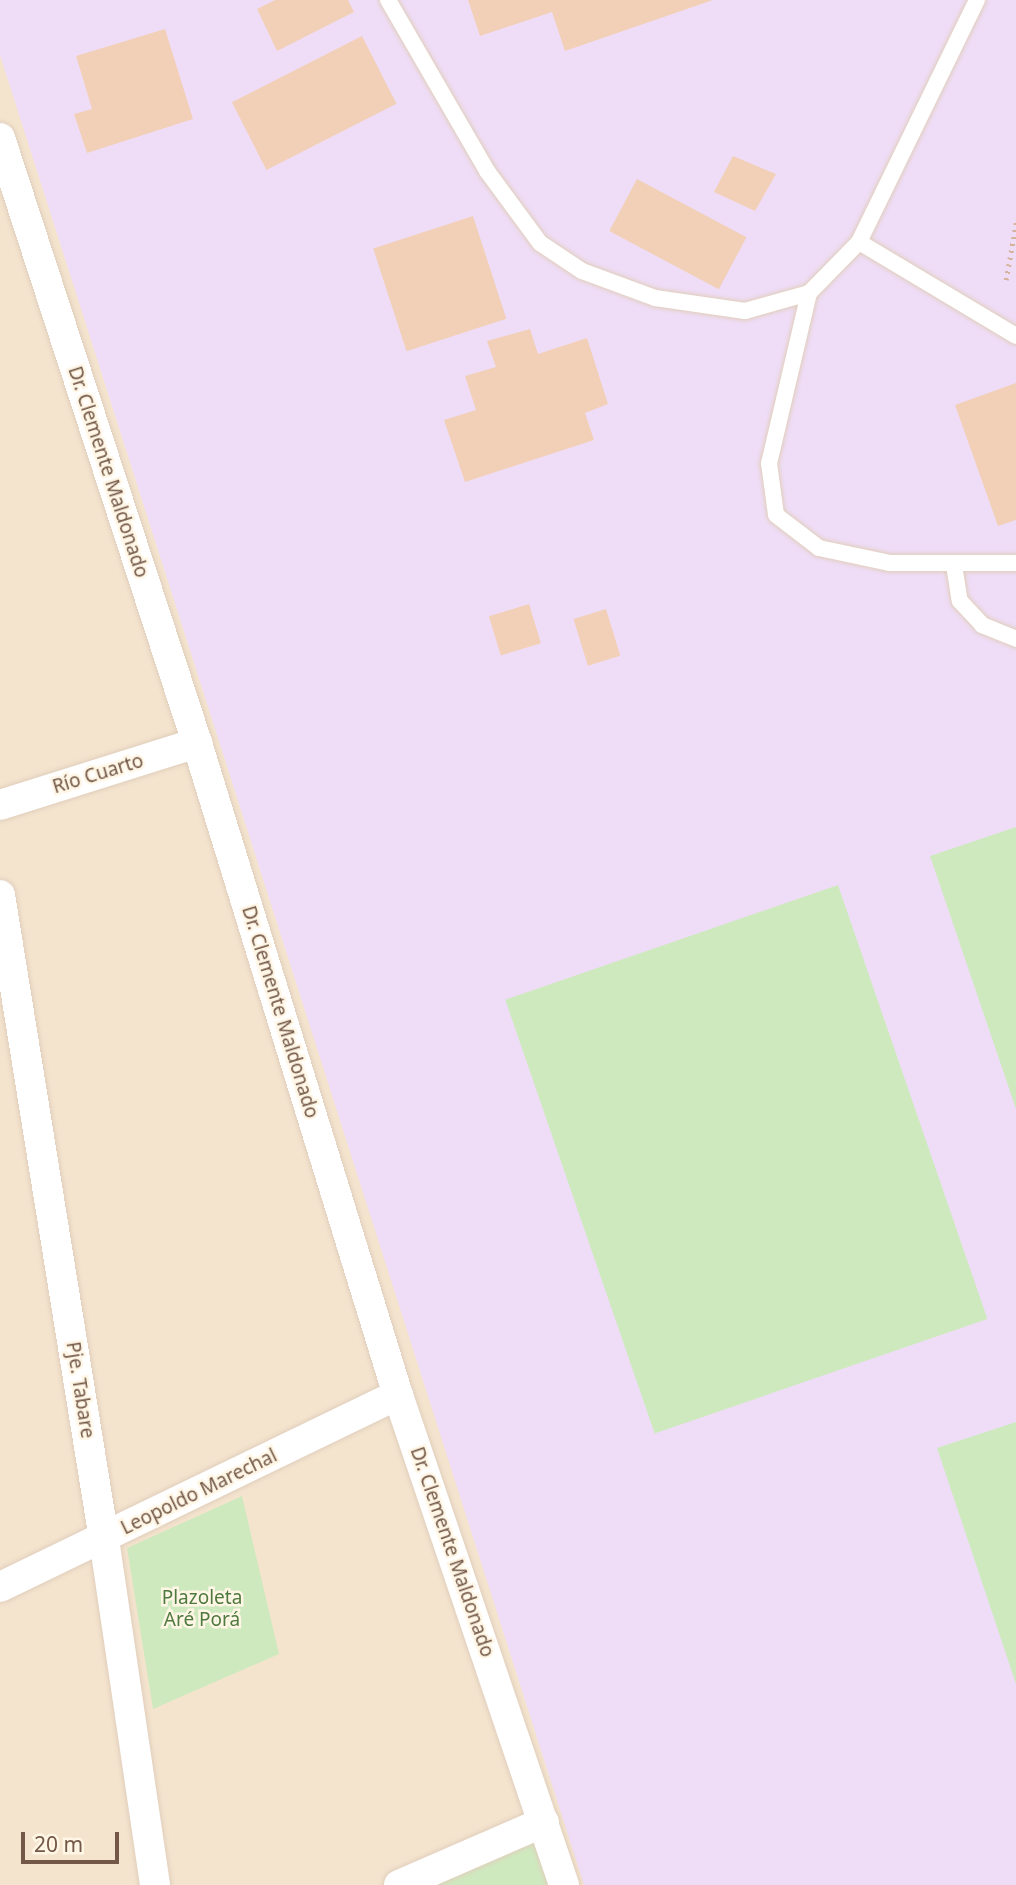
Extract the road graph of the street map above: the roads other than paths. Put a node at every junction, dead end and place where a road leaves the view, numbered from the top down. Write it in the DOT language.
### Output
graph roads {
  1 [pos="388,0"];
  2 [pos="977,0"];
  3 [pos="0,138"];
  4 [pos="859,242"];
  5 [pos="809,293"];
  6 [pos="1016,335"];
  7 [pos="1016,563"];
  8 [pos="954,565"];
  9 [pos="1016,639"];
  10 [pos="197,743"];
  11 [pos="0,805"];
  12 [pos="0,895"];
  13 [pos="398,1395"];
  14 [pos="104,1539"];
  15 [pos="0,1587"];
  16 [pos="544,1822"];
  17 [pos="155,1885"];
  18 [pos="399,1885"];
  19 [pos="564,1885"];
  1 -- 5 [label="lane"];
  2 -- 4 [label="lane"];
  3 -- 10 [label="street, Dr. Clemente Maldonado"];
  4 -- 5 [label="lane"];
  4 -- 6 [label="lane"];
  5 -- 8 [label="lane"];
  7 -- 8 [label="lane"];
  8 -- 9 [label="lane"];
  10 -- 11 [label="street, Río Cuarto"];
  10 -- 13 [label="street, Dr. Clemente Maldonado"];
  12 -- 14 [label="street, Pje. Tabare"];
  13 -- 14 [label="street, Leopoldo Marechal"];
  13 -- 16 [label="street, Dr. Clemente Maldonado"];
  14 -- 15 [label="street, Leopoldo Marechal"];
  14 -- 17 [label="street, Pje. Tabare"];
  16 -- 18 [label="street"];
  16 -- 19 [label="street, Dr. Clemente Maldonado"];
}
